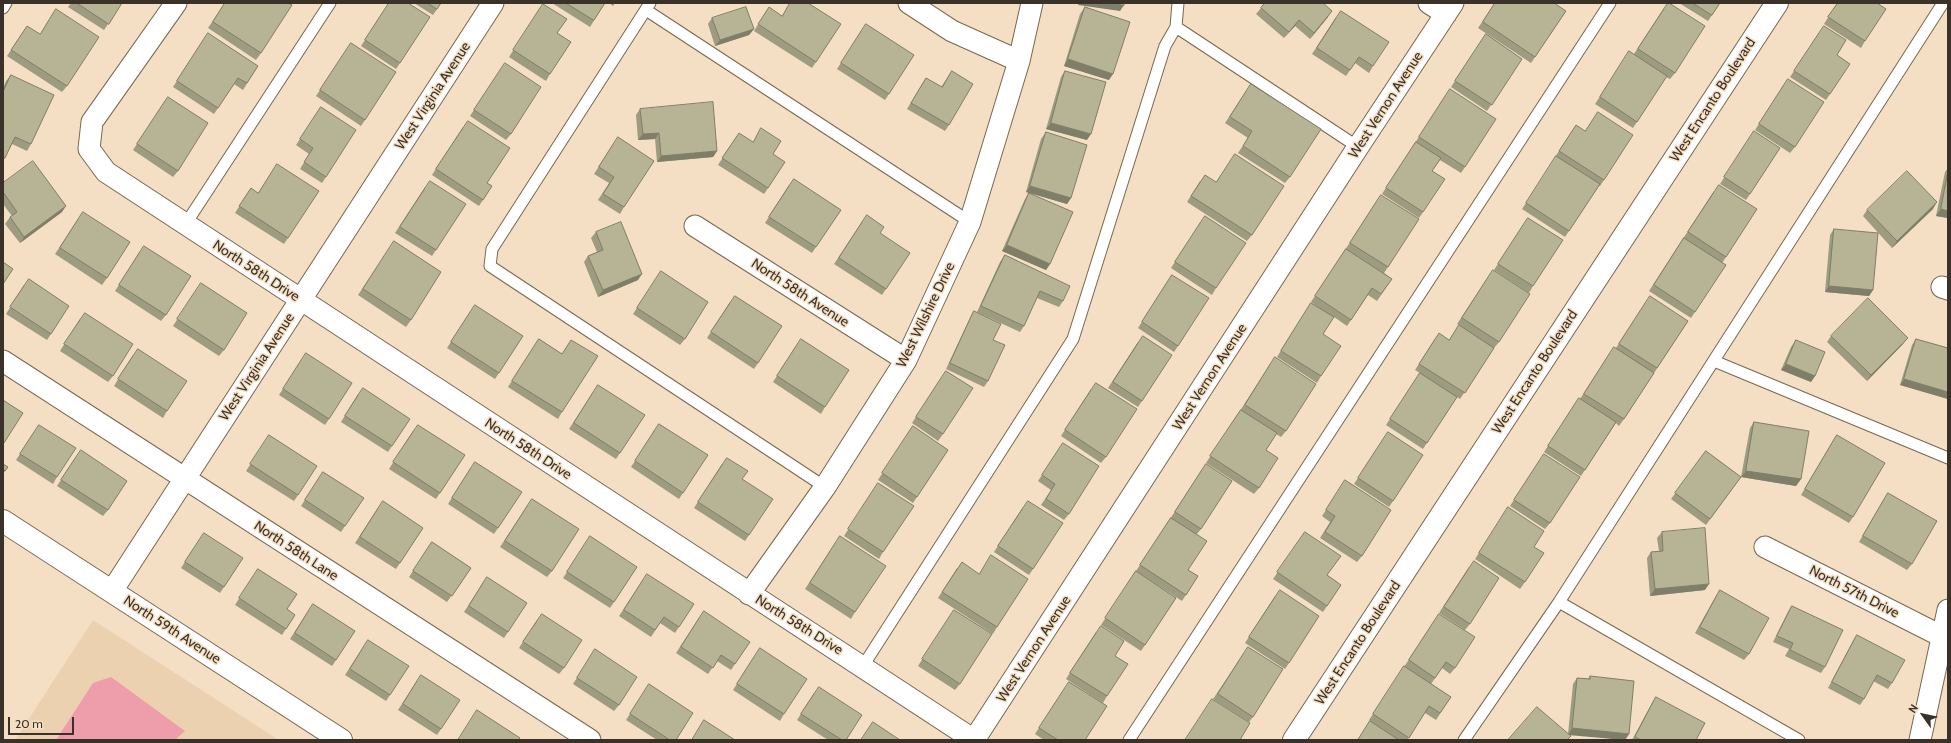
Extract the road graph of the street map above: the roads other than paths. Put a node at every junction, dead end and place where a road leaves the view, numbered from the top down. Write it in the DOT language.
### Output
graph roads {
  1 [pos="6,3"];
  2 [pos="176,3"];
  3 [pos="330,3"];
  4 [pos="493,3"];
  5 [pos="909,3"];
  6 [pos="1032,3"];
  7 [pos="1178,3"];
  8 [pos="1610,3"];
  9 [pos="1777,3"];
  10 [pos="1943,3"];
  11 [pos="648,6"];
  12 [pos="1443,7"];
  13 [pos="3,8"];
  14 [pos="1176,27"];
  15 [pos="1019,61"];
  16 [pos="1358,148"];
  17 [pos="970,222"];
  18 [pos="185,225"];
  19 [pos="695,226"];
  20 [pos="300,300"];
  21 [pos="906,360"];
  22 [pos="1714,360"];
  23 [pos="3,361"];
  24 [pos="1948,458"];
  25 [pos="185,479"];
  26 [pos="825,486"];
  27 [pos="3,521"];
  28 [pos="1766,547"];
  29 [pos="112,591"];
  30 [pos="750,594"];
  31 [pos="1559,602"];
  32 [pos="1948,610"];
  33 [pos="1943,637"];
  34 [pos="863,666"];
  35 [pos="341,740"];
  36 [pos="590,740"];
  37 [pos="974,740"];
  38 [pos="1129,740"];
  39 [pos="1294,740"];
  40 [pos="1464,740"];
  41 [pos="1799,740"];
  42 [pos="1920,740"];
  1 -- 13 [label="lane"];
  2 -- 18 [label="street, North 58th Drive"];
  3 -- 18 [label="lane"];
  4 -- 20 [label="street, West Virginia Avenue"];
  5 -- 15 [label="street"];
  6 -- 15 [label="street, West Wilshire Drive"];
  7 -- 14 [label="lane"];
  8 -- 38 [label="lane"];
  9 -- 39 [label="street, West Encanto Boulevard"];
  10 -- 22 [label="lane"];
  11 -- 17 [label="lane"];
  11 -- 26 [label="lane"];
  12 -- 16 [label="street, West Vernon Avenue"];
  14 -- 16 [label="lane"];
  14 -- 34 [label="lane"];
  15 -- 17 [label="street, West Wilshire Drive"];
  16 -- 37 [label="street, West Vernon Avenue"];
  17 -- 21 [label="street, West Wilshire Drive"];
  18 -- 20 [label="street, North 58th Drive"];
  19 -- 21 [label="street, North 58th Avenue"];
  20 -- 25 [label="street, West Virginia Avenue"];
  20 -- 30 [label="street, North 58th Drive"];
  21 -- 26 [label="street, West Wilshire Drive"];
  22 -- 24 [label="lane"];
  22 -- 31 [label="lane"];
  23 -- 25 [label="street, North 58th Lane"];
  25 -- 29 [label="street, West Virginia Avenue"];
  25 -- 36 [label="street, North 58th Lane"];
  26 -- 30 [label="street, West Wilshire Drive"];
  27 -- 29 [label="street, North 59th Avenue"];
  28 -- 33 [label="street, North 57th Drive"];
  29 -- 35 [label="street, North 59th Avenue"];
  30 -- 34 [label="street, North 58th Drive"];
  31 -- 40 [label="lane"];
  31 -- 41 [label="lane"];
  32 -- 33 [label="street"];
  33 -- 42 [label="street"];
  34 -- 37 [label="street, North 58th Drive"];
}
